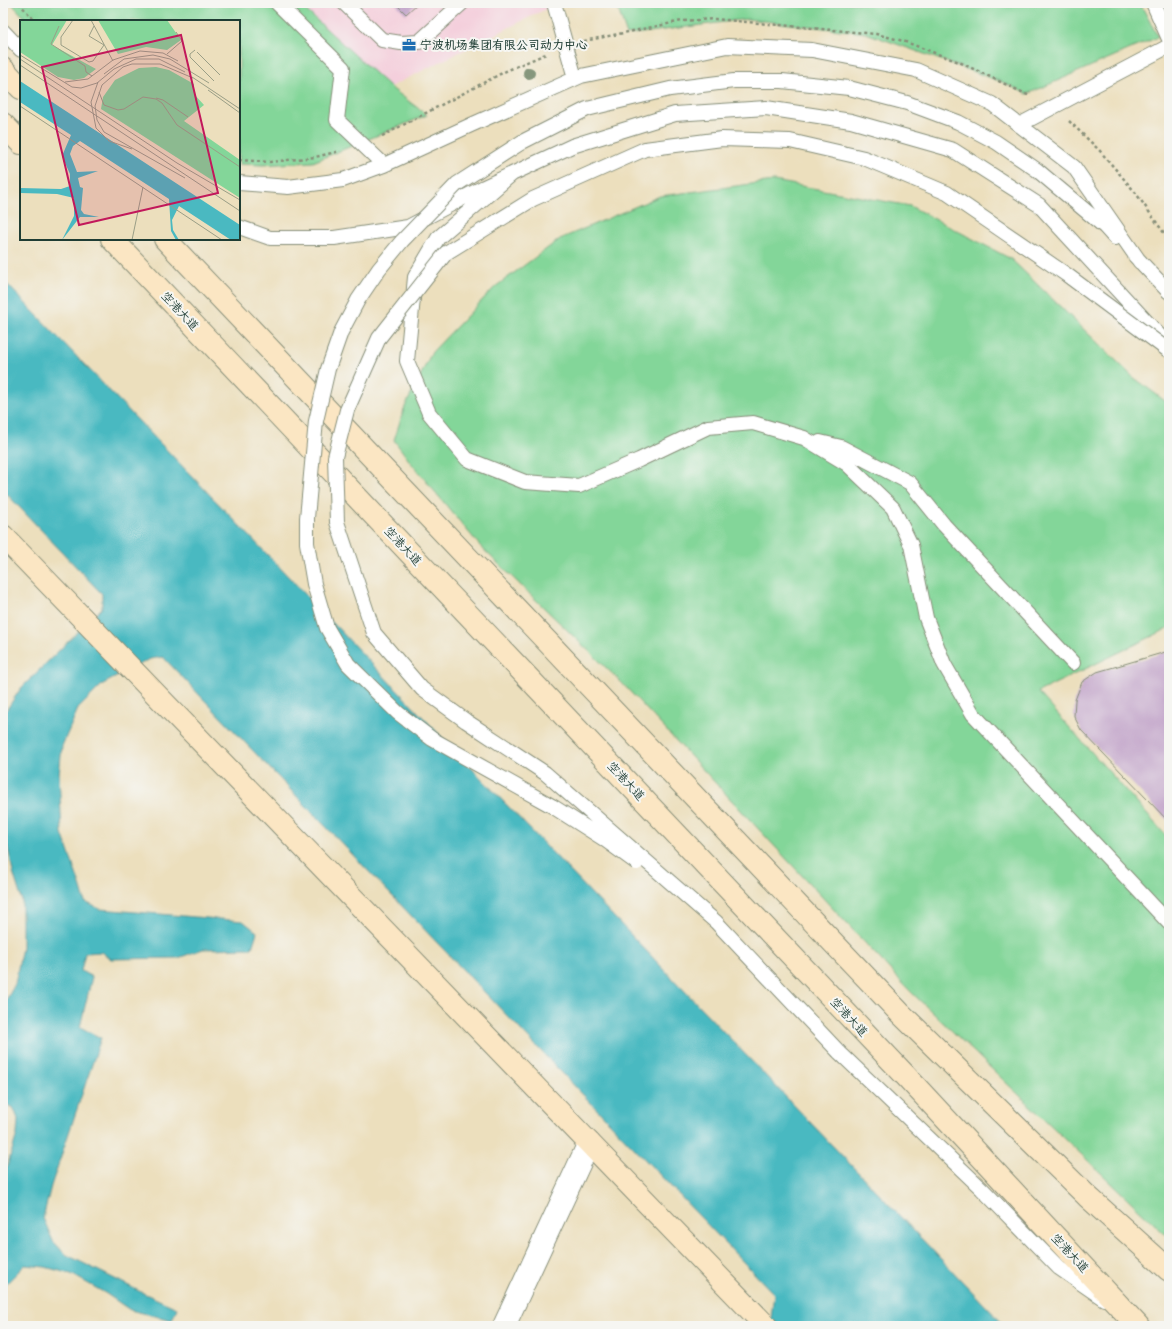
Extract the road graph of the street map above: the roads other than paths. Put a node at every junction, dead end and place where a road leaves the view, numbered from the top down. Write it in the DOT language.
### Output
graph roads {
  1 [pos="277,3"];
  2 [pos="344,3"];
  3 [pos="462,3"];
  4 [pos="554,3"];
  5 [pos="1153,3"];
  6 [pos="3,31"];
  7 [pos="1169,39"];
  8 [pos="1169,46"];
  9 [pos="20,49"];
  10 [pos="3,69"];
  11 [pos="575,78"];
  12 [pos="20,87"];
  13 [pos="3,124"];
  14 [pos="1019,125"];
  15 [pos="20,142"];
  16 [pos="384,165"];
  17 [pos="512,174"];
  18 [pos="240,183"];
  19 [pos="240,227"];
  20 [pos="113,240"];
  21 [pos="166,240"];
  22 [pos="1140,262"];
  23 [pos="1169,292"];
  24 [pos="1169,346"];
  25 [pos="1169,351"];
  26 [pos="804,438"];
  27 [pos="3,536"];
  28 [pos="1073,663"];
  29 [pos="716,922"];
  30 [pos="1169,923"];
  31 [pos="589,1143"];
  32 [pos="1169,1270"];
  33 [pos="1135,1322"];
  34 [pos="504,1326"];
  35 [pos="766,1326"];
  1 -- 16 [label="lane"];
  2 -- 3 [label="lane"];
  4 -- 11 [label="lane"];
  5 -- 7 [label="lane"];
  6 -- 9 [label="lane"];
  8 -- 14 [label="lane"];
  10 -- 12 [label="main road"];
  11 -- 14 [label="lane"];
  11 -- 16 [label="lane"];
  13 -- 15 [label="main road"];
  14 -- 22 [label="lane"];
  16 -- 18 [label="lane"];
  17 -- 19 [label="lane"];
  17 -- 24 [label="lane"];
  17 -- 26 [label="lane"];
  20 -- 33 [label="main road, 空港大道"];
  21 -- 32 [label="main road"];
  22 -- 23 [label="lane"];
  22 -- 29 [label="lane, bridge"];
  25 -- 29 [label="lane, bridge"];
  26 -- 28 [label="lane"];
  26 -- 30 [label="lane"];
  27 -- 31 [label="main road"];
  29 -- 33 [label="lane, bridge"];
  31 -- 34 [label="street"];
  31 -- 35 [label="main road"];
}
